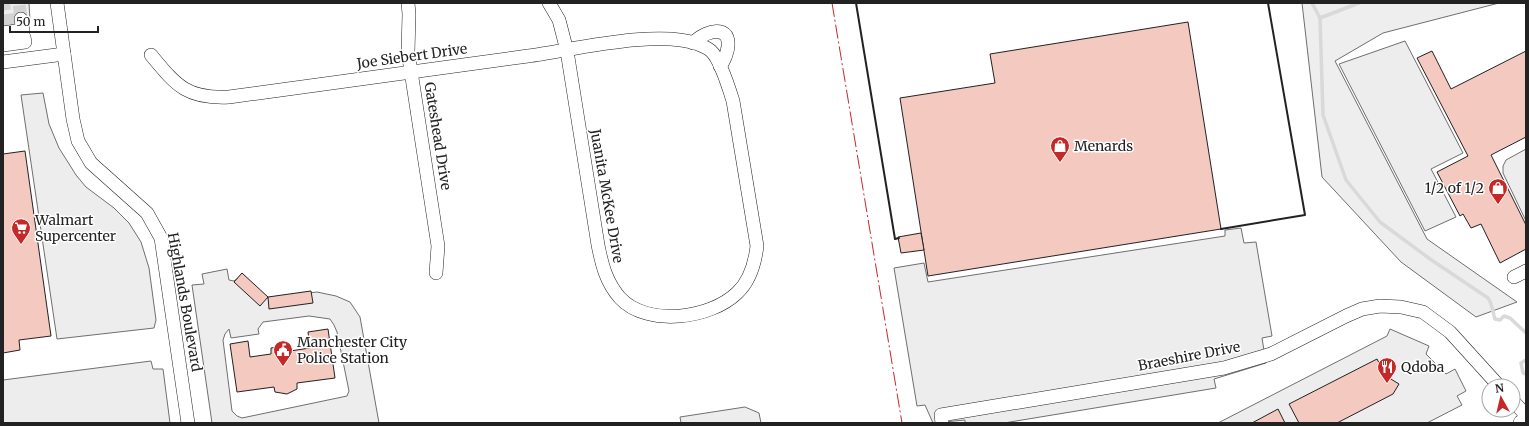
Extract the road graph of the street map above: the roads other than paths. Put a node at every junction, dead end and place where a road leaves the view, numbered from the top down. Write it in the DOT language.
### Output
graph roads {
  1 [pos="57,3"];
  2 [pos="408,3"];
  3 [pos="549,3"];
  4 [pos="22,28"];
  5 [pos="3,32"];
  6 [pos="3,40"];
  7 [pos="693,43"];
  8 [pos="3,45"];
  9 [pos="567,51"];
  10 [pos="712,51"];
  11 [pos="64,54"];
  12 [pos="151,55"];
  13 [pos="3,62"];
  14 [pos="720,66"];
  15 [pos="412,73"];
  16 [pos="436,273"];
  17 [pos="1492,378"];
  18 [pos="942,419"];
  19 [pos="1526,421"];
  20 [pos="188,423"];
  21 [pos="1522,423"];
  1 -- 11 [label="street, Highlands Boulevard"];
  2 -- 15 [label="street, Gateshead Drive"];
  3 -- 9 [label="street, Juanita McKee Drive"];
  4 -- 5 [label="street"];
  4 -- 6 [label="street"];
  4 -- 8 [label="street"];
  7 -- 9 [label="street, Joe Siebert Drive"];
  7 -- 10 [label="street, Joe Siebert Drive"];
  7 -- 14 [label="street"];
  9 -- 14 [label="street, Juanita McKee Drive"];
  9 -- 15 [label="street, Joe Siebert Drive"];
  10 -- 14 [label="street, Juanita McKee Drive"];
  11 -- 13 [label="street"];
  11 -- 20 [label="street, Highlands Boulevard"];
  12 -- 15 [label="street, Joe Siebert Drive"];
  15 -- 16 [label="street, Gateshead Drive"];
  17 -- 18 [label="street, Braeshire Drive"];
  19 -- 21 [label="main road"];
}
